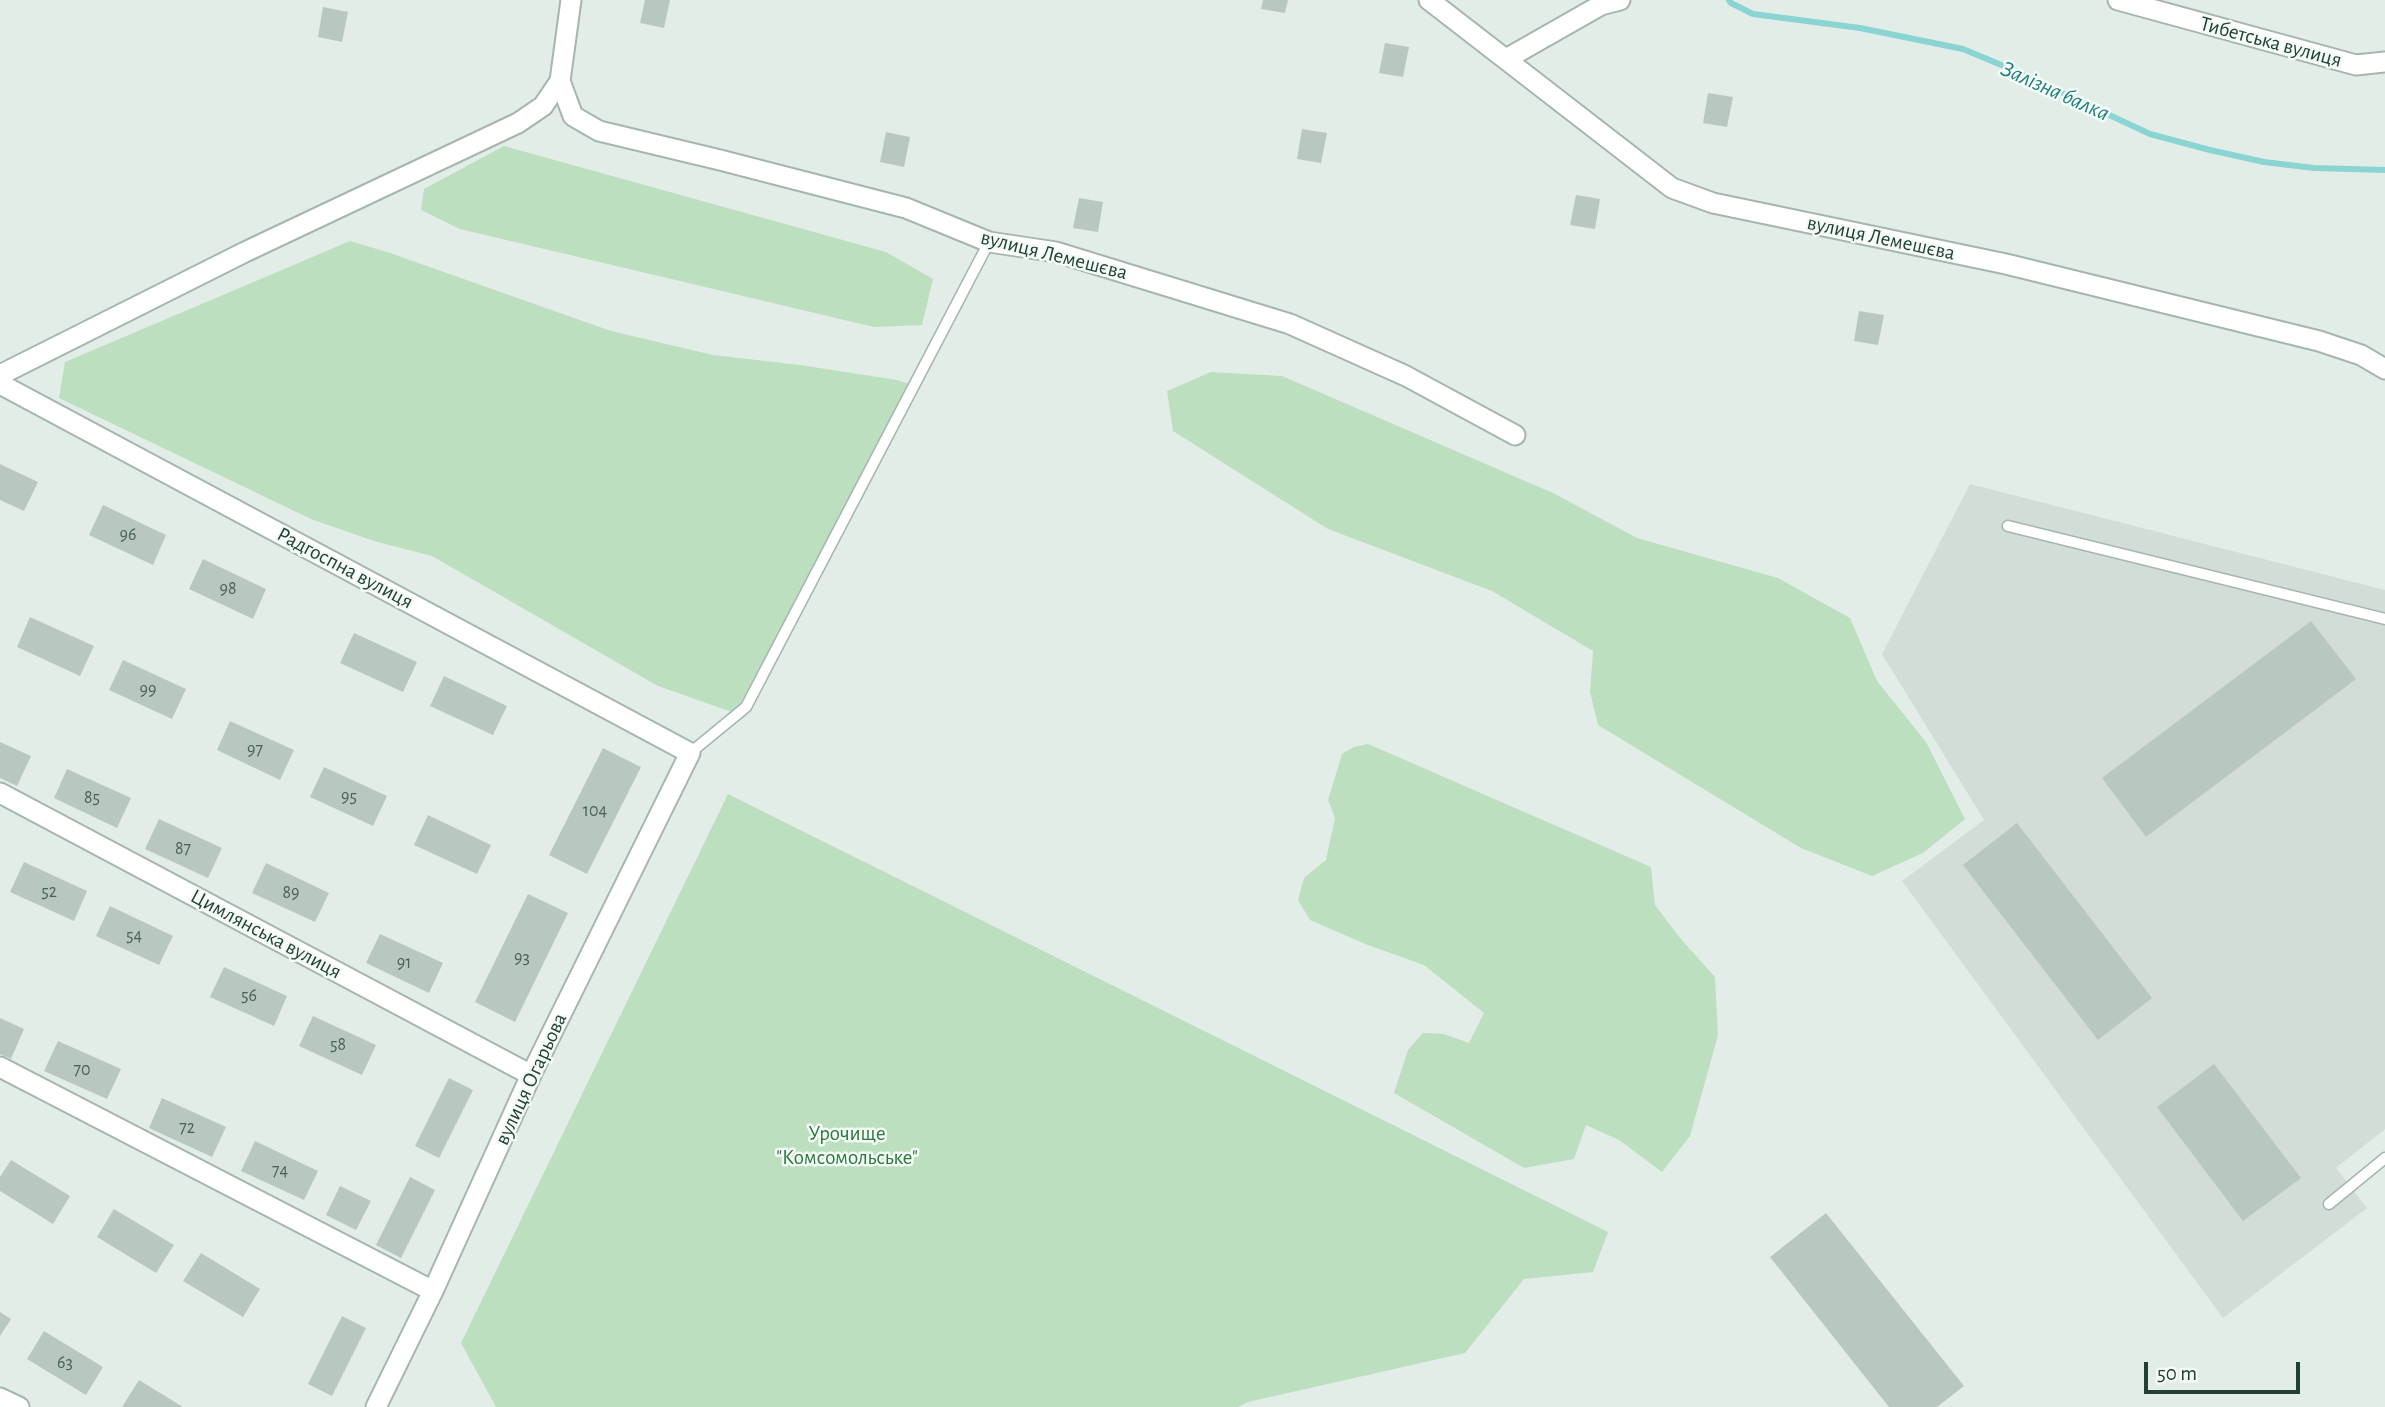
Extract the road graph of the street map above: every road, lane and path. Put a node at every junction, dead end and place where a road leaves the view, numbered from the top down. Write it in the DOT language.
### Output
graph roads {
  1 [pos="571,0"];
  2 [pos="1429,0"];
  3 [pos="1620,0"];
  4 [pos="2118,0"];
  5 [pos="1506,59"];
  6 [pos="2385,62"];
  7 [pos="560,81"];
  8 [pos="989,242"];
  9 [pos="2385,369"];
  10 [pos="0,375"];
  11 [pos="0,384"];
  12 [pos="1515,435"];
  13 [pos="2008,526"];
  14 [pos="2385,619"];
  15 [pos="690,753"];
  16 [pos="0,793"];
  17 [pos="0,1068"];
  18 [pos="531,1075"];
  19 [pos="2385,1158"];
  20 [pos="2329,1204"];
  21 [pos="433,1291"];
  22 [pos="0,1398"];
  23 [pos="19,1407"];
  24 [pos="376,1407"];
  1 -- 7 [label="street"];
  2 -- 5 [label="street, вулиця Лемешєва"];
  3 -- 5 [label="street"];
  4 -- 6 [label="street, Тибетська вулиця"];
  5 -- 9 [label="street, вулиця Лемешєва"];
  7 -- 8 [label="street, вулиця Лемешєва"];
  7 -- 10 [label="street"];
  8 -- 12 [label="street, вулиця Лемешєва"];
  8 -- 15 [label="lane"];
  11 -- 15 [label="street, Радгоспна вулиця"];
  13 -- 14 [label="lane"];
  15 -- 18 [label="street, вулиця Огарьова"];
  16 -- 18 [label="street, Цимлянська вулиця"];
  17 -- 21 [label="street"];
  18 -- 21 [label="street, вулиця Огарьова"];
  19 -- 20 [label="lane"];
  21 -- 24 [label="street, вулиця Огарьова"];
  22 -- 23 [label="street"];
}
